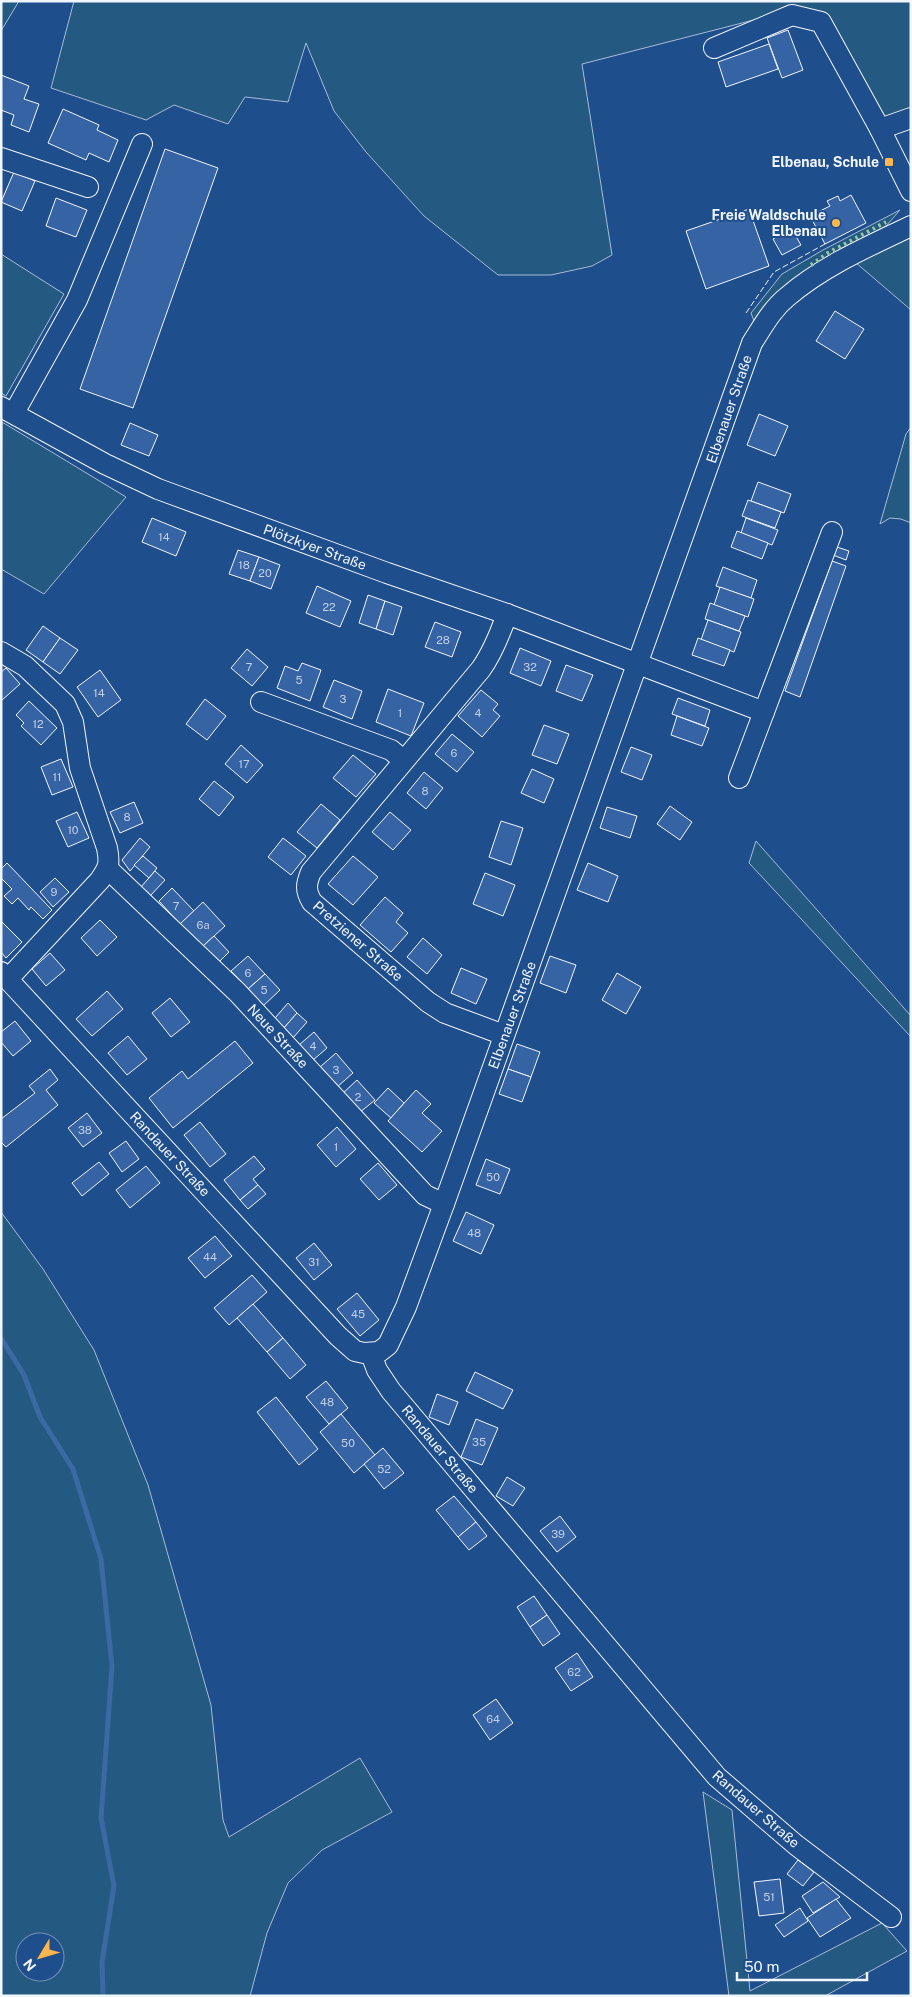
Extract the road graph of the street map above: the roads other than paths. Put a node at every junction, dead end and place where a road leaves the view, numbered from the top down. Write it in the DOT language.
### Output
graph roads {
  1 [pos="714,48"];
  2 [pos="911,118"];
  3 [pos="880,129"];
  4 [pos="142,144"];
  5 [pos="1,158"];
  6 [pos="88,187"];
  7 [pos="911,192"];
  8 [pos="911,226"];
  9 [pos="7,410"];
  10 [pos="832,532"];
  11 [pos="507,614"];
  12 [pos="1,652"];
  13 [pos="639,664"];
  14 [pos="261,702"];
  15 [pos="764,712"];
  16 [pos="403,760"];
  17 [pos="739,778"];
  18 [pos="108,869"];
  19 [pos="5,976"];
  20 [pos="504,1035"];
  21 [pos="444,1204"];
  22 [pos="371,1354"];
  23 [pos="891,1916"];
  1 -- 3 [label="street"];
  2 -- 3 [label="street"];
  3 -- 7 [label="street"];
  4 -- 9 [label="street"];
  5 -- 6 [label="street"];
  8 -- 13 [label="street, Elbenauer Straße"];
  9 -- 11 [label="street, Plötzkyer Straße"];
  10 -- 15 [label="street"];
  11 -- 13 [label="street, Plötzkyer Straße"];
  11 -- 16 [label="street, Pretziener Straße"];
  12 -- 18 [label="street"];
  13 -- 15 [label="street"];
  13 -- 20 [label="street, Elbenauer Straße"];
  14 -- 16 [label="street"];
  15 -- 17 [label="street"];
  16 -- 20 [label="street, Pretziener Straße"];
  18 -- 19 [label="street"];
  18 -- 21 [label="street, Neue Straße"];
  19 -- 22 [label="street, Randauer Straße"];
  20 -- 21 [label="street, Elbenauer Straße"];
  21 -- 22 [label="street, Elbenauer Straße"];
  22 -- 23 [label="street, Randauer Straße"];
}
